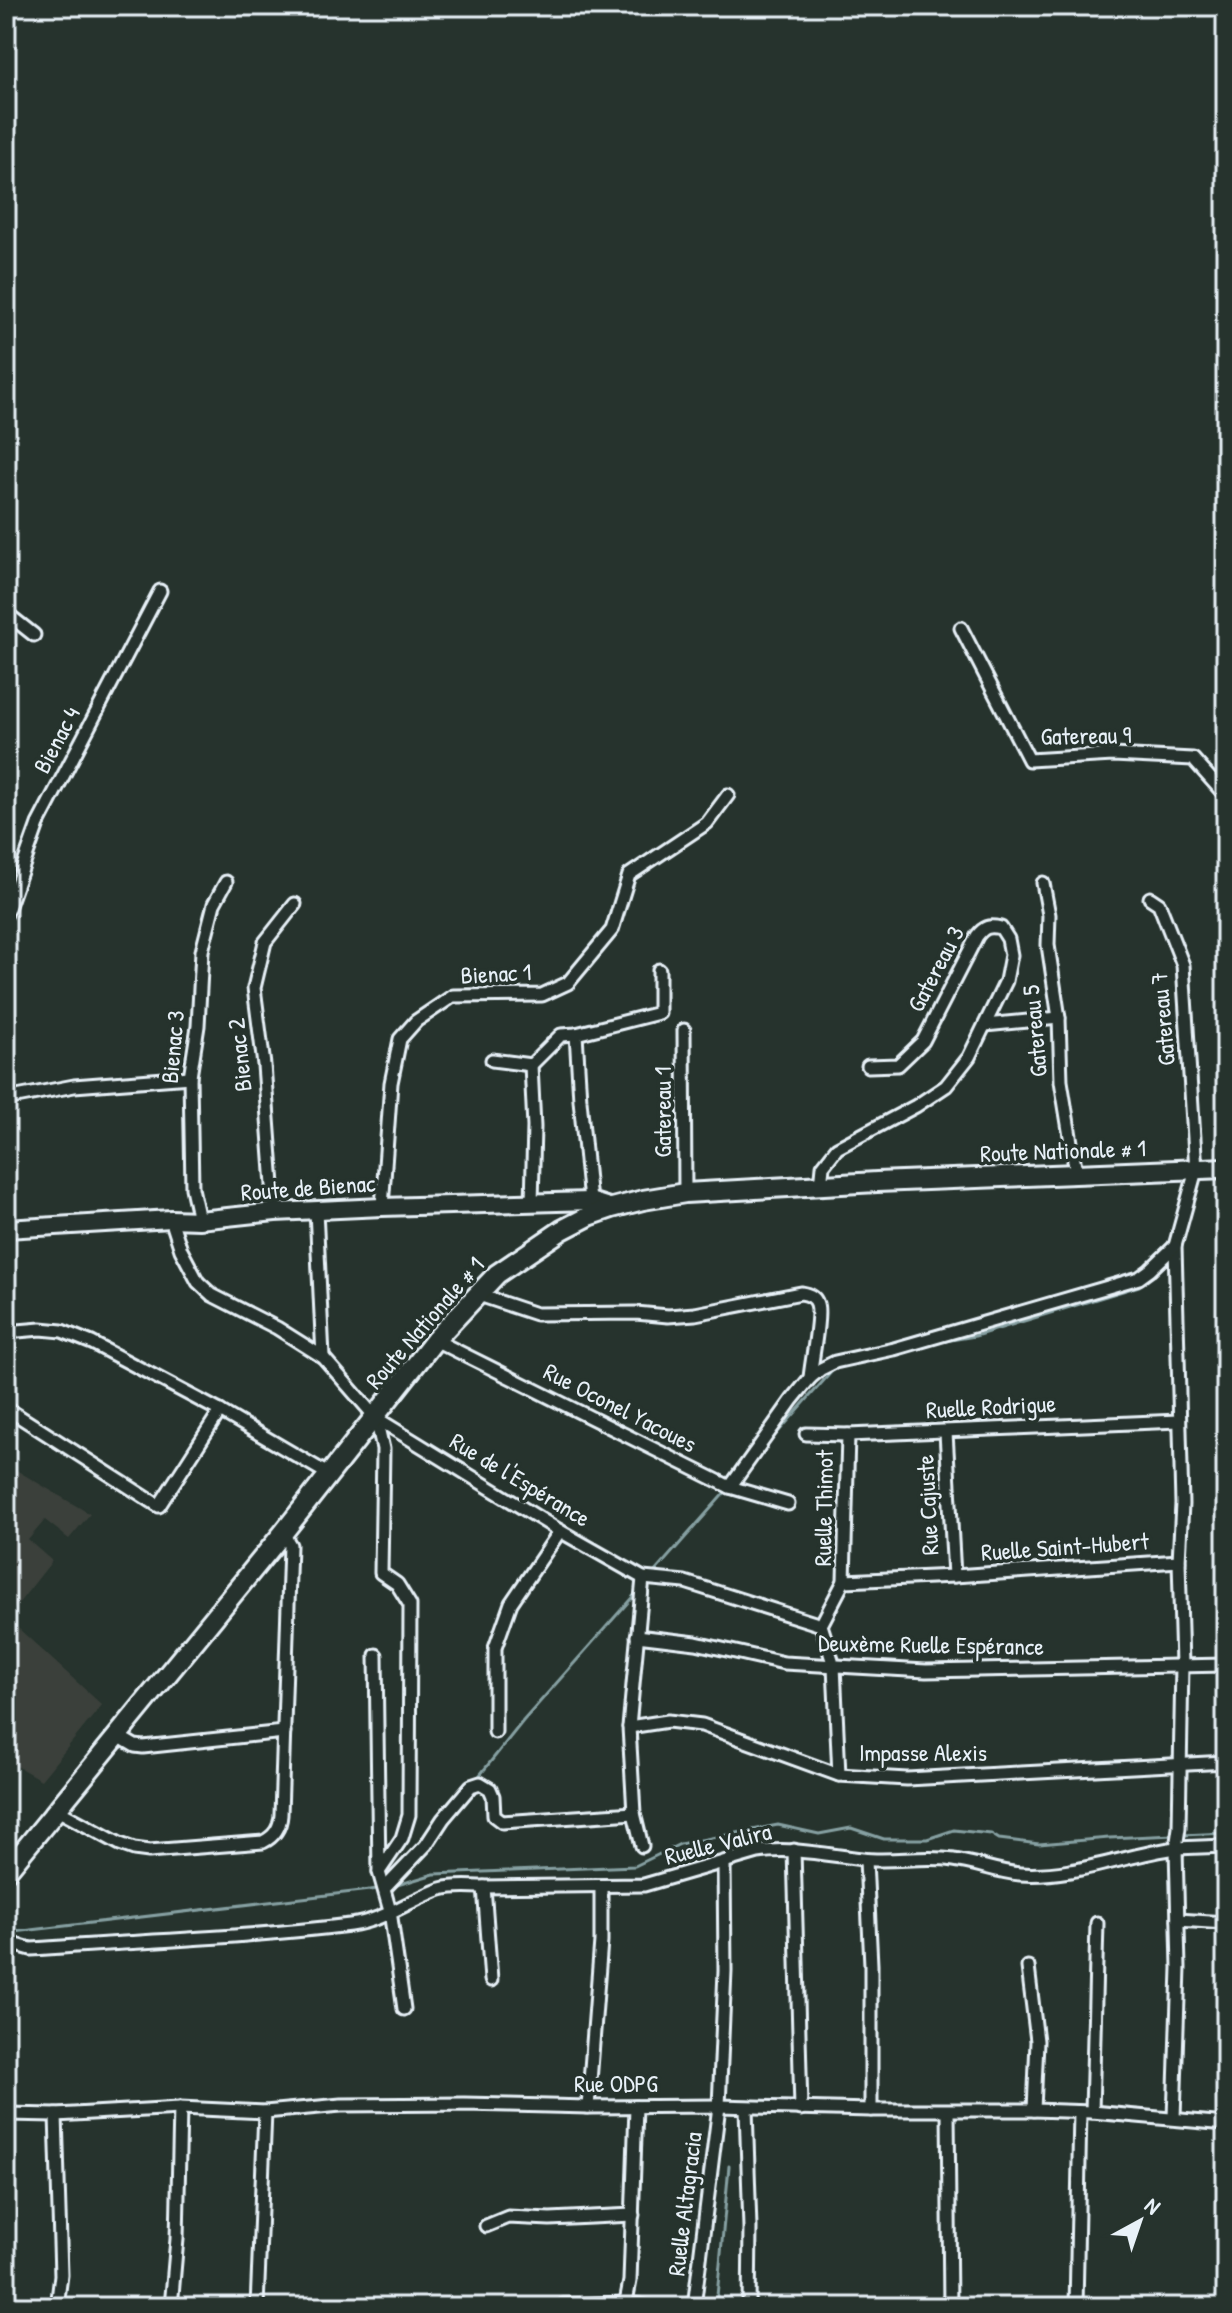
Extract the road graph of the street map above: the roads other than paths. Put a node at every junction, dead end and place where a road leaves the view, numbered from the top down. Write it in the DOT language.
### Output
graph roads {
  1 [pos="160,591"];
  2 [pos="6,621"];
  3 [pos="961,628"];
  4 [pos="34,635"];
  5 [pos="728,795"];
  6 [pos="1226,796"];
  7 [pos="226,882"];
  8 [pos="1043,883"];
  9 [pos="1150,898"];
  10 [pos="295,904"];
  11 [pos="6,914"];
  12 [pos="659,970"];
  13 [pos="1059,1018"];
  14 [pos="985,1025"];
  15 [pos="684,1030"];
  16 [pos="576,1034"];
  17 [pos="492,1060"];
  18 [pos="531,1065"];
  19 [pos="868,1066"];
  20 [pos="190,1077"];
  21 [pos="6,1099"];
  22 [pos="1195,1156"];
  23 [pos="1226,1168"];
  24 [pos="1076,1173"];
  25 [pos="821,1186"];
  26 [pos="685,1193"];
  27 [pos="590,1201"];
  28 [pos="532,1202"];
  29 [pos="382,1207"];
  30 [pos="612,1208"];
  31 [pos="316,1210"];
  32 [pos="275,1212"];
  33 [pos="171,1219"];
  34 [pos="199,1220"];
  35 [pos="6,1229"];
  36 [pos="1175,1246"];
  37 [pos="476,1294"];
  38 [pos="6,1332"];
  39 [pos="435,1340"];
  40 [pos="323,1357"];
  41 [pos="810,1378"];
  42 [pos="6,1408"];
  43 [pos="220,1411"];
  44 [pos="376,1418"];
  45 [pos="1179,1421"];
  46 [pos="946,1432"];
  47 [pos="806,1434"];
  48 [pos="848,1435"];
  49 [pos="328,1474"];
  50 [pos="730,1487"];
  51 [pos="788,1504"];
  52 [pos="560,1531"];
  53 [pos="283,1533"];
  54 [pos="1179,1561"];
  55 [pos="954,1576"];
  56 [pos="643,1578"];
  57 [pos="844,1581"];
  58 [pos="821,1625"];
  59 [pos="637,1636"];
  60 [pos="376,1655"];
  61 [pos="1182,1665"];
  62 [pos="1226,1665"];
  63 [pos="834,1666"];
  64 [pos="629,1727"];
  65 [pos="284,1732"];
  66 [pos="495,1732"];
  67 [pos="118,1736"];
  68 [pos="1226,1762"];
  69 [pos="1180,1765"];
  70 [pos="839,1775"];
  71 [pos="57,1810"];
  72 [pos="634,1813"];
  73 [pos="642,1846"];
  74 [pos="1226,1846"];
  75 [pos="1176,1848"];
  76 [pos="794,1850"];
  77 [pos="866,1860"];
  78 [pos="724,1862"];
  79 [pos="7,1869"];
  80 [pos="379,1872"];
  81 [pos="484,1887"];
  82 [pos="601,1887"];
  83 [pos="385,1888"];
  84 [pos="390,1911"];
  85 [pos="1178,1920"];
  86 [pos="1097,1923"];
  87 [pos="1226,1923"];
  88 [pos="6,1942"];
  89 [pos="1028,1967"];
  90 [pos="491,1980"];
  91 [pos="404,2009"];
  92 [pos="719,2106"];
  93 [pos="588,2107"];
  94 [pos="636,2107"];
  95 [pos="180,2108"];
  96 [pos="746,2108"];
  97 [pos="801,2109"];
  98 [pos="871,2110"];
  99 [pos="1034,2110"];
  100 [pos="948,2111"];
  101 [pos="265,2112"];
  102 [pos="1086,2112"];
  103 [pos="6,2114"];
  104 [pos="56,2115"];
  105 [pos="1174,2118"];
  106 [pos="1226,2124"];
  107 [pos="633,2215"];
  108 [pos="486,2226"];
  109 [pos="563,2305"];
  110 [pos="626,2305"];
  111 [pos="57,2307"];
  112 [pos="171,2307"];
  113 [pos="257,2307"];
  114 [pos="651,2307"];
  115 [pos="694,2307"];
  116 [pos="749,2307"];
  117 [pos="950,2307"];
  118 [pos="1076,2307"];
  1 -- 11 [label="street, Bienac 4"];
  2 -- 4 [label="street"];
  3 -- 6 [label="street, Gatereau 9"];
  5 -- 29 [label="street, Bienac 1"];
  7 -- 20 [label="street, Bienac 3"];
  8 -- 13 [label="street, Gatereau 5"];
  9 -- 22 [label="street, Gatereau 7"];
  10 -- 32 [label="street, Bienac 2"];
  12 -- 16 [label="street"];
  13 -- 14 [label="street"];
  13 -- 24 [label="street, Gatereau 5"];
  14 -- 19 [label="street, Gatereau 3"];
  14 -- 25 [label="street, Gatereau 3"];
  15 -- 26 [label="street, Gatereau 1"];
  16 -- 18 [label="street"];
  16 -- 27 [label="street"];
  17 -- 18 [label="street"];
  18 -- 28 [label="street"];
  20 -- 21 [label="street"];
  20 -- 34 [label="street, Bienac 3"];
  22 -- 23 [label="main road, Route Nationale # 1"];
  22 -- 24 [label="main road, Route Nationale # 1"];
  22 -- 36 [label="street, Gatereau 7"];
  24 -- 25 [label="main road, Route Nationale # 1"];
  25 -- 26 [label="main road, Route Nationale # 1"];
  26 -- 30 [label="main road, Route Nationale # 1"];
  27 -- 28 [label="main road, Route de Bienac"];
  27 -- 30 [label="main road, Route de Bienac"];
  28 -- 29 [label="main road, Route de Bienac"];
  29 -- 31 [label="main road, Route de Bienac"];
  30 -- 37 [label="main road, Route Nationale # 1"];
  31 -- 32 [label="main road, Route de Bienac"];
  31 -- 40 [label="street"];
  32 -- 34 [label="main road, Route de Bienac"];
  33 -- 34 [label="main road, Route de Bienac"];
  33 -- 35 [label="main road, Route de Bienac"];
  33 -- 40 [label="street"];
  36 -- 41 [label="street"];
  36 -- 45 [label="street, Gatereau 7"];
  37 -- 39 [label="main road, Route Nationale # 1"];
  37 -- 41 [label="street"];
  38 -- 43 [label="street"];
  39 -- 44 [label="main road, Route Nationale # 1"];
  39 -- 50 [label="street, Rue Oconel Yacoues"];
  40 -- 44 [label="street"];
  41 -- 50 [label="street"];
  42 -- 43 [label="street"];
  43 -- 49 [label="street"];
  44 -- 49 [label="main road, Route Nationale # 1"];
  44 -- 52 [label="street, Rue de l'Espérance"];
  44 -- 80 [label="street"];
  45 -- 46 [label="street, Ruelle Rodrigue"];
  45 -- 54 [label="street, Gatereau 7"];
  46 -- 48 [label="street, Ruelle Rodrigue"];
  46 -- 55 [label="street, Rue Cajuste"];
  47 -- 48 [label="street, Ruelle Rodrigue"];
  48 -- 57 [label="street, Ruelle Thimot"];
  49 -- 53 [label="main road, Route Nationale # 1"];
  50 -- 51 [label="street, Rue Oconel Yacoues"];
  52 -- 56 [label="street, Rue de l'Espérance"];
  52 -- 66 [label="street"];
  53 -- 65 [label="street"];
  53 -- 67 [label="main road, Route Nationale # 1"];
  54 -- 55 [label="street, Ruelle Saint-Hubert"];
  54 -- 61 [label="street, Gatereau 7"];
  55 -- 57 [label="street, Ruelle Saint-Hubert"];
  56 -- 58 [label="street"];
  56 -- 59 [label="street"];
  57 -- 58 [label="street, Ruelle Thimot"];
  58 -- 63 [label="street"];
  59 -- 63 [label="street, Deuxème Ruelle Espérance"];
  59 -- 64 [label="street"];
  60 -- 80 [label="street"];
  61 -- 62 [label="street, Deuxème Ruelle Espérance"];
  61 -- 63 [label="street, Deuxème Ruelle Espérance"];
  61 -- 69 [label="street, Gatereau 7"];
  63 -- 70 [label="street"];
  64 -- 70 [label="street, Impasse Alexis"];
  64 -- 72 [label="street"];
  65 -- 67 [label="street"];
  65 -- 71 [label="street"];
  67 -- 71 [label="main road, Route Nationale # 1"];
  68 -- 69 [label="street, Impasse Alexis"];
  69 -- 70 [label="street, Impasse Alexis"];
  69 -- 75 [label="street, Gatereau 7"];
  71 -- 79 [label="main road, Route Nationale # 1"];
  72 -- 73 [label="street"];
  72 -- 83 [label="street"];
  74 -- 75 [label="street, Ruelle Valira"];
  75 -- 77 [label="street, Ruelle Valira"];
  75 -- 85 [label="street"];
  76 -- 77 [label="street, Ruelle Valira"];
  76 -- 78 [label="street, Ruelle Valira"];
  76 -- 97 [label="street"];
  77 -- 98 [label="street"];
  78 -- 82 [label="street, Ruelle Valira"];
  78 -- 92 [label="street, Ruelle Altagracia"];
  80 -- 83 [label="street"];
  81 -- 82 [label="street, Ruelle Valira"];
  81 -- 84 [label="street, Ruelle Valira"];
  81 -- 90 [label="street"];
  82 -- 93 [label="street"];
  83 -- 84 [label="street"];
  84 -- 88 [label="street, Ruelle Valira"];
  84 -- 91 [label="street"];
  85 -- 87 [label="street"];
  85 -- 105 [label="street"];
  86 -- 102 [label="street"];
  89 -- 99 [label="street"];
  92 -- 94 [label="street, Rue ODPG"];
  92 -- 96 [label="street, Rue ODPG"];
  92 -- 115 [label="street, Ruelle Altagracia"];
  93 -- 94 [label="street, Rue ODPG"];
  93 -- 101 [label="street, Rue ODPG"];
  94 -- 107 [label="street"];
  95 -- 101 [label="street, Rue ODPG"];
  95 -- 104 [label="street, Rue ODPG"];
  95 -- 112 [label="street"];
  96 -- 97 [label="street, Rue ODPG"];
  96 -- 116 [label="street"];
  97 -- 98 [label="street, Rue ODPG"];
  98 -- 100 [label="street, Rue ODPG"];
  99 -- 100 [label="street, Rue ODPG"];
  99 -- 102 [label="street, Rue ODPG"];
  100 -- 117 [label="street"];
  101 -- 113 [label="street"];
  102 -- 105 [label="street, Rue ODPG"];
  102 -- 118 [label="street"];
  103 -- 104 [label="street, Rue ODPG"];
  104 -- 111 [label="street"];
  105 -- 106 [label="street, Rue ODPG"];
  107 -- 108 [label="street"];
  107 -- 110 [label="street"];
  109 -- 110 [label="street"];
  110 -- 114 [label="street"];
}
